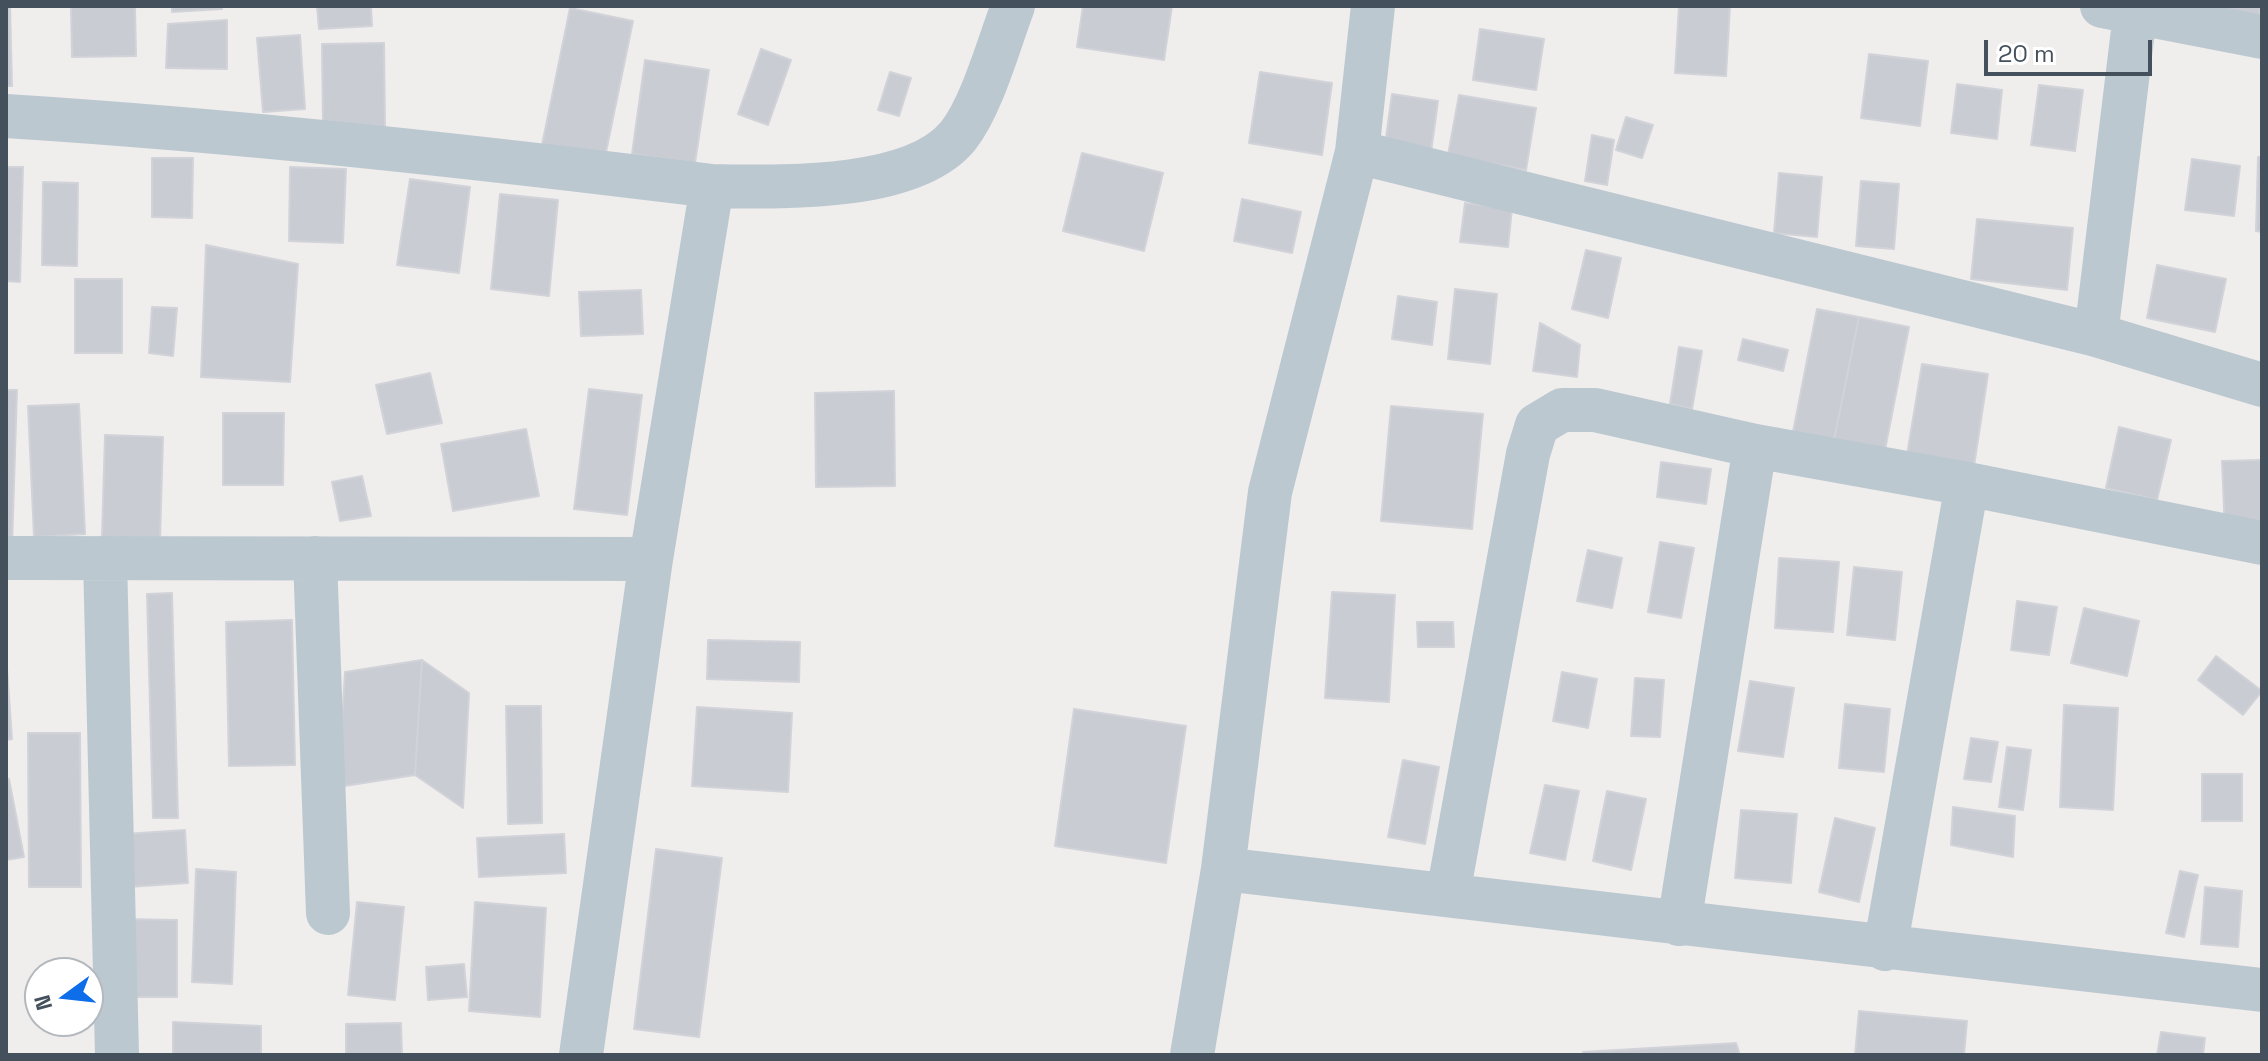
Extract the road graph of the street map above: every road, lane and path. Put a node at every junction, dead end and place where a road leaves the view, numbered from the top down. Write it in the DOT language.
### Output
graph roads {
  1 [pos="1013,6"];
  2 [pos="1373,6"];
  3 [pos="2124,9"];
  4 [pos="2262,37"];
  5 [pos="6,116"];
  6 [pos="1357,152"];
  7 [pos="712,186"];
  8 [pos="2096,335"];
  9 [pos="2262,385"];
  10 [pos="1755,446"];
  11 [pos="1967,484"];
  12 [pos="2262,543"];
  13 [pos="6,558"];
  14 [pos="105,558"];
  15 [pos="315,558"];
  16 [pos="651,559"];
  17 [pos="1223,869"];
  18 [pos="1448,894"];
  19 [pos="328,913"];
  20 [pos="1679,924"];
  21 [pos="1885,949"];
  22 [pos="2262,990"];
  23 [pos="117,1055"];
  24 [pos="581,1055"];
  25 [pos="1192,1055"];
  1 -- 7 [label="street"];
  2 -- 6 [label="street"];
  3 -- 4 [label="street"];
  3 -- 8 [label="street"];
  5 -- 7 [label="street"];
  6 -- 8 [label="street"];
  6 -- 17 [label="street"];
  7 -- 16 [label="street"];
  8 -- 9 [label="street"];
  10 -- 11 [label="street"];
  10 -- 18 [label="street"];
  10 -- 20 [label="street"];
  11 -- 12 [label="street"];
  11 -- 21 [label="street"];
  13 -- 14 [label="street"];
  14 -- 15 [label="street"];
  14 -- 23 [label="street"];
  15 -- 16 [label="street"];
  15 -- 19 [label="street"];
  16 -- 24 [label="street"];
  17 -- 18 [label="street"];
  17 -- 25 [label="street"];
  18 -- 20 [label="street"];
  20 -- 21 [label="street"];
  21 -- 22 [label="street"];
}
